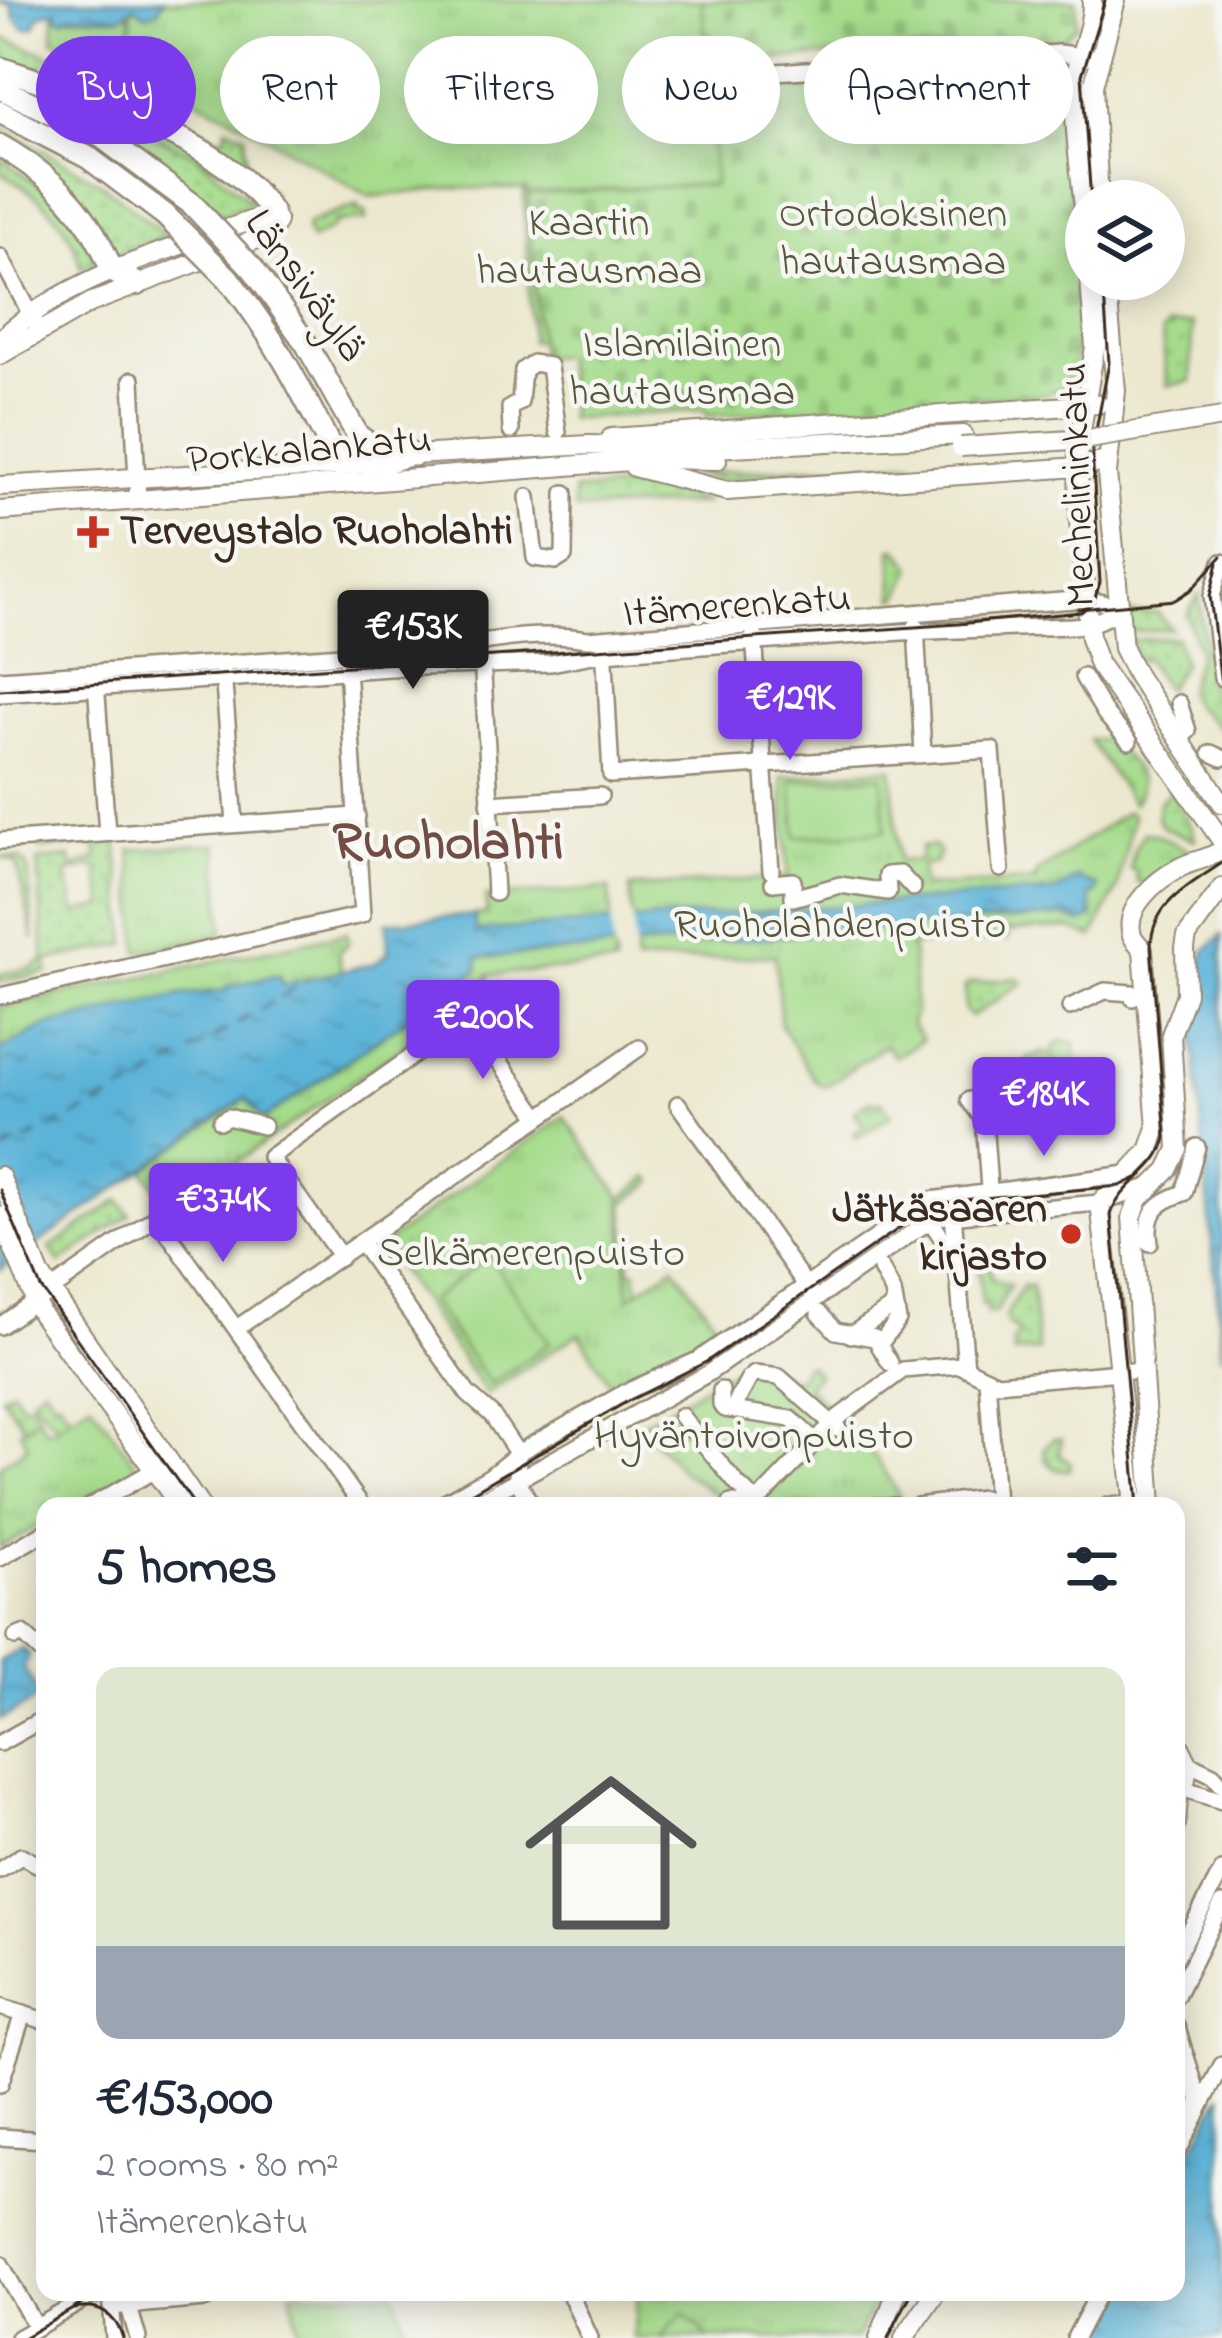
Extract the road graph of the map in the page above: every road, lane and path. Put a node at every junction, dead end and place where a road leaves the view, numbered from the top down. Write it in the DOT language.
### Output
graph roads {
  1 [pos="1092,0"];
  2 [pos="1116,0"];
  3 [pos="1089,57"];
  4 [pos="0,68"];
  5 [pos="780,72"];
  6 [pos="0,88"];
  7 [pos="0,112"];
  8 [pos="0,146"];
  9 [pos="1082,180"];
  10 [pos="1098,180"];
  11 [pos="272,213"];
  12 [pos="0,257"];
  13 [pos="112,272"];
  14 [pos="138,284"];
  15 [pos="1092,300"];
  16 [pos="1107,300"];
  17 [pos="35,322"];
  18 [pos="0,340"];
  19 [pos="0,356"];
  20 [pos="132,380"];
  21 [pos="1114,403"];
  22 [pos="1087,405"];
  23 [pos="1222,405"];
  24 [pos="1222,417"];
  25 [pos="511,431"];
  26 [pos="558,431"];
  27 [pos="962,441"];
  28 [pos="589,445"];
  29 [pos="414,455"];
  30 [pos="1107,460"];
  31 [pos="623,464"];
  32 [pos="340,466"];
  33 [pos="1079,467"];
  34 [pos="135,478"];
  35 [pos="375,482"];
  36 [pos="0,486"];
  37 [pos="565,493"];
  38 [pos="527,497"];
  39 [pos="138,501"];
  40 [pos="0,511"];
  41 [pos="1222,562"];
  42 [pos="1085,599"];
  43 [pos="1117,609"];
  44 [pos="916,623"];
  45 [pos="1088,625"];
  46 [pos="754,635"];
  47 [pos="604,645"];
  48 [pos="347,663"];
  49 [pos="223,671"];
  50 [pos="483,675"];
  51 [pos="104,676"];
  52 [pos="1083,677"];
  53 [pos="1222,678"];
  54 [pos="0,679"];
  55 [pos="0,694"];
  56 [pos="1180,703"];
  57 [pos="1188,731"];
  58 [pos="1138,736"];
  59 [pos="923,754"];
  60 [pos="1208,757"];
  61 [pos="764,765"];
  62 [pos="599,796"];
  63 [pos="489,803"];
  64 [pos="1222,803"];
  65 [pos="358,816"];
  66 [pos="236,824"];
  67 [pos="107,833"];
  68 [pos="0,841"];
  69 [pos="1222,841"];
  70 [pos="1222,850"];
  71 [pos="1000,868"];
  72 [pos="912,888"];
  73 [pos="1222,888"];
  74 [pos="495,893"];
  75 [pos="1134,994"];
  76 [pos="0,996"];
  77 [pos="1070,1007"];
  78 [pos="639,1048"];
  79 [pos="969,1100"];
  80 [pos="678,1104"];
  81 [pos="539,1118"];
  82 [pos="221,1121"];
  83 [pos="265,1127"];
  84 [pos="1197,1147"];
  85 [pos="1127,1174"];
  86 [pos="0,1176"];
  87 [pos="1088,1181"];
  88 [pos="1151,1186"];
  89 [pos="989,1191"];
  90 [pos="1103,1198"];
  91 [pos="991,1210"];
  92 [pos="953,1213"];
  93 [pos="0,1216"];
  94 [pos="1132,1217"];
  95 [pos="926,1226"];
  96 [pos="361,1243"];
  97 [pos="1150,1244"];
  98 [pos="340,1257"];
  99 [pos="958,1261"];
  100 [pos="29,1268"];
  101 [pos="881,1269"];
  102 [pos="52,1290"];
  103 [pos="814,1299"];
  104 [pos="34,1301"];
  105 [pos="891,1312"];
  106 [pos="0,1326"];
  107 [pos="237,1328"];
  108 [pos="838,1333"];
  109 [pos="874,1338"];
  110 [pos="886,1356"];
  111 [pos="966,1368"];
  112 [pos="1130,1371"];
  113 [pos="987,1378"];
  114 [pos="722,1390"];
  115 [pos="732,1410"];
  116 [pos="681,1416"];
  117 [pos="837,1423"];
  118 [pos="815,1441"];
  119 [pos="518,1454"];
  120 [pos="162,1466"];
  121 [pos="517,1480"];
  122 [pos="107,1497"];
  123 [pos="176,1497"];
  124 [pos="191,1497"];
  125 [pos="356,1497"];
  126 [pos="454,1497"];
  127 [pos="486,1497"];
  128 [pos="527,1497"];
  129 [pos="751,1497"];
  130 [pos="764,1497"];
  131 [pos="1000,1497"];
  132 [pos="1142,1497"];
  133 [pos="36,1537"];
  134 [pos="0,1558"];
  135 [pos="19,1633"];
  136 [pos="36,1647"];
  137 [pos="36,1723"];
  138 [pos="0,1743"];
  139 [pos="1185,1757"];
  140 [pos="1188,1763"];
  141 [pos="1185,1780"];
  142 [pos="1222,1785"];
  143 [pos="1185,1791"];
  144 [pos="1222,1801"];
  145 [pos="1222,1871"];
  146 [pos="1222,1904"];
  147 [pos="1211,1926"];
  148 [pos="1185,1940"];
  149 [pos="1185,1978"];
  150 [pos="1185,1998"];
  151 [pos="0,2007"];
  152 [pos="23,2014"];
  153 [pos="36,2018"];
  154 [pos="1185,2055"];
  155 [pos="1222,2065"];
  156 [pos="0,2084"];
  157 [pos="1198,2115"];
  158 [pos="0,2137"];
  159 [pos="1185,2138"];
  160 [pos="36,2139"];
  161 [pos="0,2263"];
  162 [pos="82,2301"];
  163 [pos="118,2301"];
  164 [pos="120,2301"];
  165 [pos="573,2301"];
  166 [pos="893,2301"];
  167 [pos="930,2301"];
  168 [pos="1095,2301"];
  169 [pos="37,2327"];
  170 [pos="17,2338"];
  171 [pos="114,2338"];
  172 [pos="138,2338"];
  173 [pos="590,2338"];
  174 [pos="879,2338"];
  175 [pos="904,2338"];
  176 [pos="1075,2338"];
  1 -- 3 [label="main road"];
  2 -- 3 [label="main road"];
  3 -- 5 [label="street"];
  3 -- 9 [label="main road"];
  3 -- 10 [label="main road"];
  4 -- 11 [label="highway"];
  6 -- 29 [label="highway, Länsiväylä, bridge"];
  7 -- 32 [label="highway, Länsiväylä, bridge"];
  8 -- 13 [label="highway"];
  11 -- 13 [label="main road"];
  11 -- 14 [label="main road"];
  12 -- 17 [label="street"];
  13 -- 14 [label="highway"];
  13 -- 17 [label="main road"];
  14 -- 17 [label="main road"];
  15 -- 22 [label="main road, Mechelininkatu"];
  16 -- 21 [label="main road, Mechelininkatu"];
  17 -- 18 [label="main road"];
  17 -- 19 [label="main road"];
  20 -- 34 [label="street"];
  21 -- 22 [label="main road, Porkkalankatu"];
  21 -- 30 [label="main road, Mechelininkatu"];
  22 -- 28 [label="main road, Porkkalankatu"];
  22 -- 33 [label="main road, Mechelininkatu"];
  23 -- 27 [label="main road, Porkkalankatu"];
  24 -- 27 [label="main road, Porkkalankatu, bridge"];
  25 -- 26 [label="street"];
  27 -- 28 [label="main road, Porkkalankatu"];
  27 -- 31 [label="main road, Porkkalankatu"];
  28 -- 29 [label="main road, Porkkalankatu"];
  29 -- 32 [label="main road, Porkkalankatu"];
  30 -- 33 [label="main road, Porkkalankatu"];
  30 -- 43 [label="main road, Mechelininkatu"];
  31 -- 33 [label="main road, Porkkalankatu"];
  31 -- 35 [label="main road, Porkkalankatu"];
  32 -- 34 [label="main road, Porkkalankatu"];
  32 -- 35 [label="main road"];
  33 -- 42 [label="main road, Mechelininkatu"];
  34 -- 36 [label="main road, Porkkalankatu"];
  34 -- 39 [label="street"];
  35 -- 39 [label="main road, Porkkalankatu"];
  37 -- 38 [label="street"];
  39 -- 40 [label="main road, Porkkalankatu"];
  41 -- 53 [label="street"];
  42 -- 43 [label="street, Itämerenkatu"];
  42 -- 44 [label="street, Itämerenkatu"];
  42 -- 45 [label="main road, Mechelininkatu"];
  43 -- 45 [label="street, Itämerenkatu"];
  43 -- 60 [label="main road, Mechelininkatu"];
  44 -- 45 [label="street, Itämerenkatu"];
  44 -- 46 [label="street, Itämerenkatu"];
  44 -- 59 [label="street"];
  45 -- 58 [label="main road, Mechelininkatu"];
  46 -- 47 [label="street, Itämerenkatu"];
  46 -- 61 [label="street"];
  47 -- 48 [label="street, Itämerenkatu"];
  47 -- 48 [label="street, Itämerenkatu"];
  47 -- 61 [label="street"];
  48 -- 49 [label="street, Itämerenkatu"];
  48 -- 65 [label="street"];
  49 -- 51 [label="street, Itämerenkatu"];
  49 -- 51 [label="street, Itämerenkatu"];
  49 -- 66 [label="street"];
  50 -- 63 [label="street"];
  51 -- 54 [label="street, Itämerenkatu"];
  51 -- 55 [label="street, Itämerenkatu"];
  51 -- 67 [label="street"];
  52 -- 58 [label="street"];
  56 -- 57 [label="street"];
  58 -- 69 [label="main road, Mechelininkatu"];
  59 -- 61 [label="street"];
  59 -- 71 [label="street"];
  60 -- 64 [label="main road, Mechelininkatu"];
  61 -- 72 [label="street"];
  62 -- 63 [label="street"];
  63 -- 74 [label="street"];
  65 -- 66 [label="street"];
  65 -- 76 [label="street"];
  66 -- 67 [label="street"];
  67 -- 68 [label="street"];
  70 -- 85 [label="main road"];
  73 -- 88 [label="main road"];
  75 -- 77 [label="street"];
  78 -- 81 [label="street"];
  79 -- 89 [label="street"];
  80 -- 103 [label="street"];
  81 -- 96 [label="street"];
  81 -- 98 [label="street"];
  82 -- 83 [label="street"];
  84 -- 97 [label="street"];
  85 -- 87 [label="street"];
  85 -- 90 [label="main road"];
  86 -- 100 [label="main road"];
  87 -- 89 [label="street"];
  87 -- 90 [label="street"];
  88 -- 90 [label="street"];
  88 -- 94 [label="main road"];
  89 -- 91 [label="street"];
  89 -- 103 [label="street"];
  90 -- 91 [label="street"];
  90 -- 94 [label="street"];
  90 -- 112 [label="main road"];
  91 -- 92 [label="street"];
  92 -- 95 [label="street"];
  92 -- 99 [label="street"];
  93 -- 100 [label="main road"];
  94 -- 112 [label="main road"];
  95 -- 99 [label="street"];
  95 -- 103 [label="street"];
  96 -- 98 [label="street"];
  96 -- 119 [label="street"];
  98 -- 107 [label="street"];
  99 -- 111 [label="street"];
  100 -- 102 [label="main road"];
  100 -- 104 [label="main road"];
  101 -- 105 [label="street"];
  102 -- 104 [label="street"];
  102 -- 107 [label="street"];
  102 -- 120 [label="main road"];
  103 -- 108 [label="street"];
  103 -- 119 [label="street"];
  103 -- 121 [label="street"];
  104 -- 106 [label="street"];
  104 -- 120 [label="main road"];
  105 -- 108 [label="street"];
  105 -- 110 [label="street"];
  107 -- 125 [label="street"];
  108 -- 109 [label="street"];
  111 -- 113 [label="street"];
  111 -- 117 [label="street"];
  112 -- 113 [label="street"];
  112 -- 132 [label="main road"];
  113 -- 131 [label="street"];
  114 -- 115 [label="street"];
  115 -- 117 [label="street"];
  115 -- 118 [label="street"];
  116 -- 129 [label="street"];
  117 -- 118 [label="street"];
  118 -- 130 [label="street"];
  119 -- 121 [label="street"];
  119 -- 126 [label="street"];
  120 -- 122 [label="street"];
  120 -- 123 [label="main road"];
  120 -- 124 [label="main road"];
  121 -- 127 [label="street"];
  121 -- 128 [label="street"];
  133 -- 134 [label="street"];
  135 -- 136 [label="street"];
  137 -- 138 [label="street"];
  139 -- 140 [label="main road"];
  140 -- 141 [label="main road"];
  140 -- 142 [label="street"];
  143 -- 144 [label="street"];
  145 -- 148 [label="street"];
  146 -- 147 [label="street"];
  147 -- 149 [label="street"];
  147 -- 150 [label="street"];
  151 -- 152 [label="street"];
  152 -- 153 [label="street"];
  152 -- 156 [label="street"];
  154 -- 157 [label="street"];
  155 -- 157 [label="street"];
  157 -- 159 [label="street"];
  158 -- 160 [label="street"];
  161 -- 169 [label="street"];
  162 -- 169 [label="street"];
  163 -- 171 [label="street"];
  164 -- 172 [label="street"];
  165 -- 173 [label="street"];
  166 -- 174 [label="main road"];
  167 -- 175 [label="main road"];
  168 -- 176 [label="street"];
  169 -- 170 [label="street"];
}
